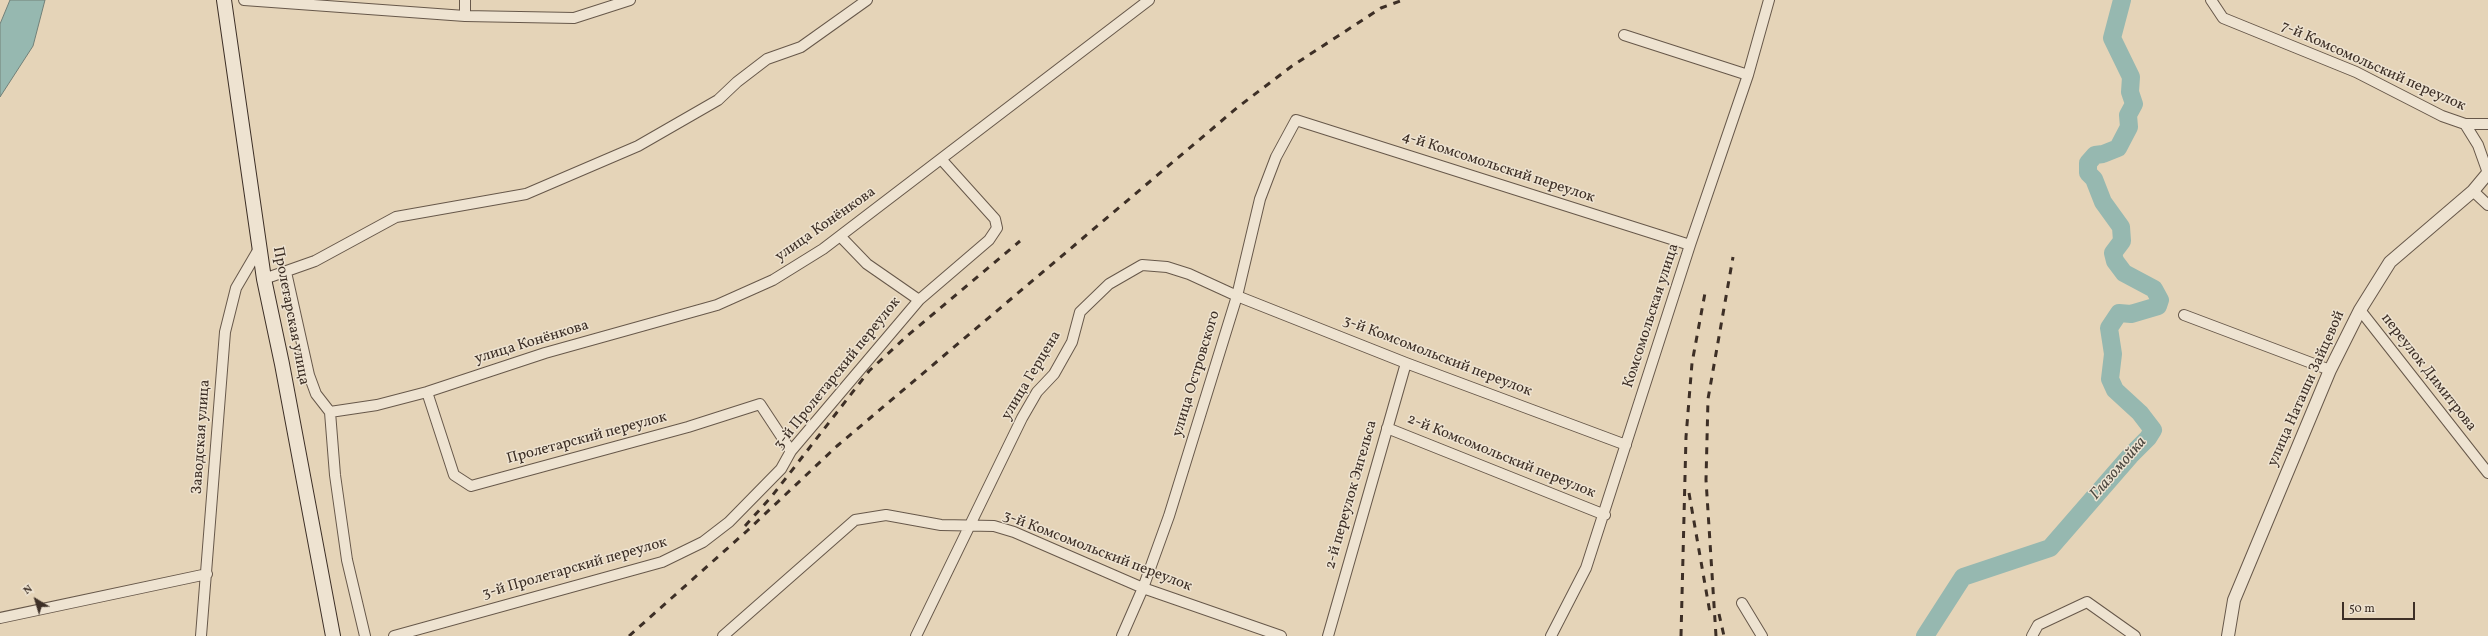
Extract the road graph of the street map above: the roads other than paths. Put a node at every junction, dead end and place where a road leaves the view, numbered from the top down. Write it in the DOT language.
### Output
graph roads {
  1 [pos="224,0"];
  2 [pos="244,0"];
  3 [pos="464,0"];
  4 [pos="629,0"];
  5 [pos="867,0"];
  6 [pos="1149,0"];
  7 [pos="1769,0"];
  8 [pos="2211,0"];
  9 [pos="355,3"];
  10 [pos="465,16"];
  11 [pos="1624,35"];
  12 [pos="1748,75"];
  13 [pos="1296,120"];
  14 [pos="2465,124"];
  15 [pos="2488,124"];
  16 [pos="941,159"];
  17 [pos="2488,173"];
  18 [pos="2474,191"];
  19 [pos="2488,205"];
  20 [pos="840,236"];
  21 [pos="1690,245"];
  22 [pos="260,247"];
  23 [pos="286,272"];
  24 [pos="264,279"];
  25 [pos="1237,296"];
  26 [pos="919,300"];
  27 [pos="2360,310"];
  28 [pos="2184,315"];
  29 [pos="1406,363"];
  30 [pos="2330,370"];
  31 [pos="427,392"];
  32 [pos="330,412"];
  33 [pos="1387,428"];
  34 [pos="1626,445"];
  35 [pos="791,451"];
  36 [pos="2488,473"];
  37 [pos="1605,515"];
  38 [pos="968,527"];
  39 [pos="207,574"];
  40 [pos="1143,588"];
  41 [pos="1742,603"];
  42 [pos="0,618"];
  43 [pos="201,636"];
  44 [pos="333,636"];
  45 [pos="365,636"];
  46 [pos="394,636"];
  47 [pos="723,636"];
  48 [pos="916,636"];
  49 [pos="1122,636"];
  50 [pos="1282,636"];
  51 [pos="1328,636"];
  52 [pos="1551,636"];
  53 [pos="1762,636"];
  54 [pos="2032,636"];
  55 [pos="2135,636"];
  56 [pos="2228,636"];
  1 -- 22 [label="main road, Пролетарская улица"];
  2 -- 9 [label="street"];
  3 -- 10 [label="street"];
  4 -- 10 [label="street"];
  5 -- 23 [label="street"];
  6 -- 16 [label="street, улица Конёнкова"];
  7 -- 12 [label="street, Комсомольская улица"];
  8 -- 14 [label="street, 7-й Комсомольский переулок"];
  9 -- 10 [label="street"];
  11 -- 12 [label="street"];
  12 -- 21 [label="street, Комсомольская улица"];
  13 -- 21 [label="street, 4-й Комсомольский переулок"];
  13 -- 25 [label="street, улица Островского"];
  14 -- 15 [label="street, 7-й Комсомольский переулок"];
  14 -- 17 [label="street"];
  16 -- 20 [label="street, улица Конёнкова"];
  16 -- 26 [label="street, 3-й Пролетарский переулок"];
  17 -- 18 [label="street, улица Наташи Зайцевой"];
  18 -- 19 [label="street"];
  18 -- 27 [label="street, улица Наташи Зайцевой"];
  20 -- 26 [label="street"];
  20 -- 31 [label="street, улица Конёнкова"];
  21 -- 34 [label="street, Комсомольская улица"];
  22 -- 24 [label="main road, Пролетарская улица"];
  22 -- 39 [label="street, Заводская улица"];
  23 -- 24 [label="street"];
  23 -- 32 [label="street, Пролетарская улица"];
  24 -- 44 [label="main road, Пролетарская улица"];
  25 -- 29 [label="street, 3-й Комсомольский переулок"];
  25 -- 38 [label="street, улица Герцена"];
  25 -- 40 [label="street, улица Островского"];
  26 -- 35 [label="street, 3-й Пролетарский переулок"];
  27 -- 30 [label="street, улица Наташи Зайцевой"];
  27 -- 36 [label="street, переулок Димитрова"];
  28 -- 30 [label="street"];
  29 -- 33 [label="street, 2-й переулок Энгельса"];
  29 -- 34 [label="street, 3-й Комсомольский переулок"];
  30 -- 56 [label="street, улица Наташи Зайцевой"];
  31 -- 32 [label="street, улица Конёнкова"];
  31 -- 35 [label="street, Пролетарский переулок"];
  32 -- 45 [label="street"];
  33 -- 37 [label="street, 2-й Комсомольский переулок"];
  33 -- 51 [label="street, 2-й переулок Энгельса"];
  34 -- 37 [label="street, Комсомольская улица"];
  35 -- 46 [label="street, 3-й Пролетарский переулок"];
  37 -- 52 [label="street, Комсомольская улица"];
  38 -- 40 [label="street, 3-й Комсомольский переулок"];
  38 -- 47 [label="street, 3-й Комсомольский переулок"];
  38 -- 48 [label="street, улица Герцена"];
  39 -- 42 [label="street"];
  39 -- 43 [label="street, Заводская улица"];
  40 -- 49 [label="street, улица Островского"];
  40 -- 50 [label="street, 3-й Комсомольский переулок"];
  41 -- 53 [label="street"];
  54 -- 55 [label="street"];
}
